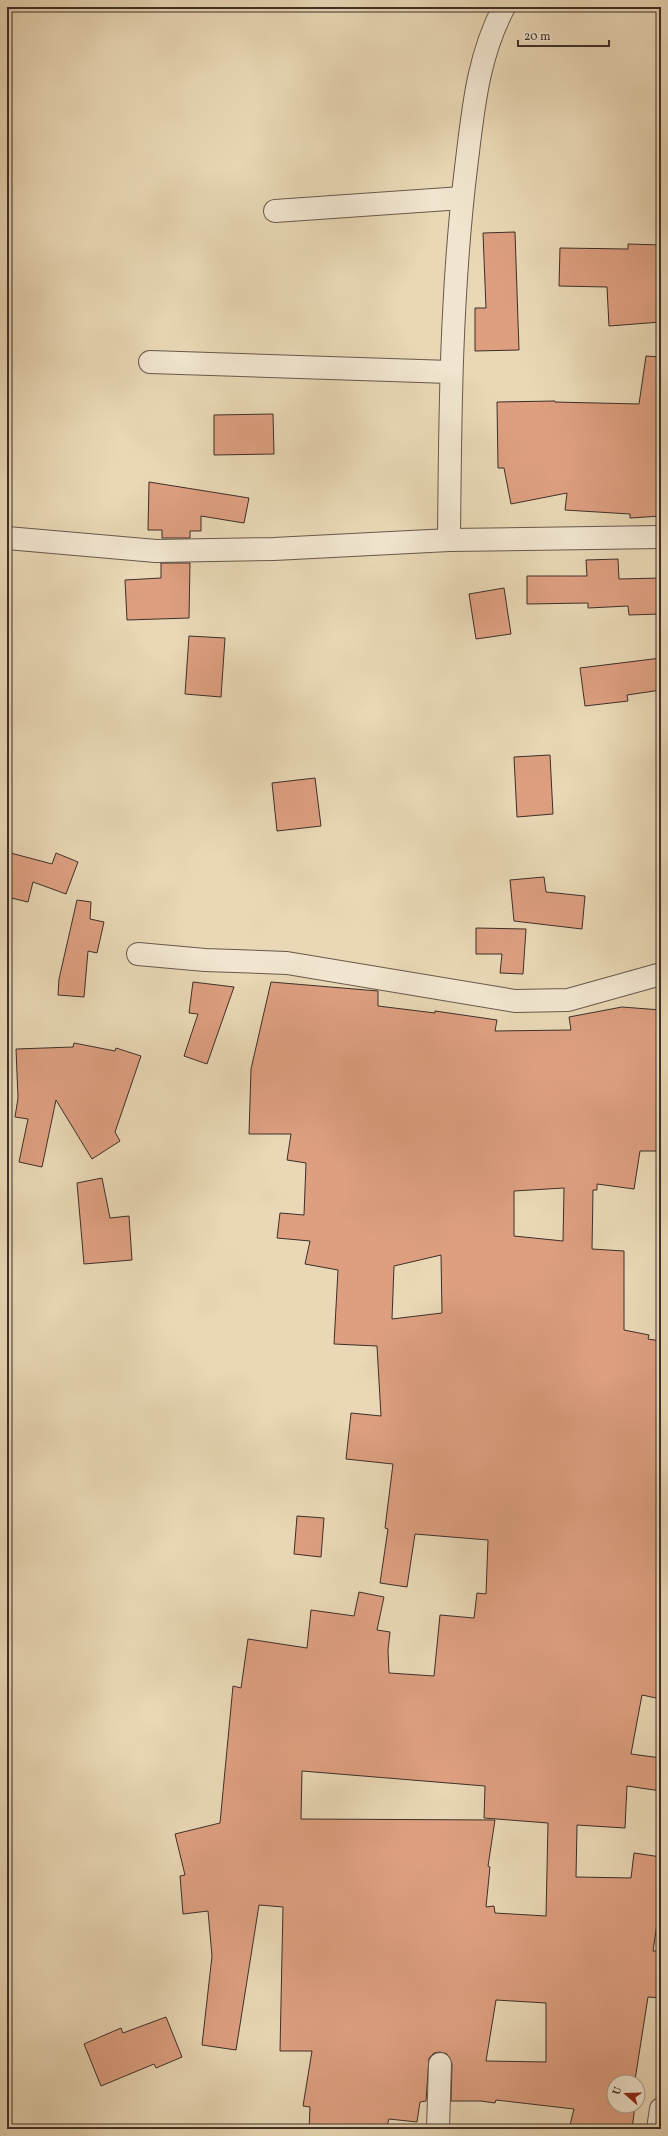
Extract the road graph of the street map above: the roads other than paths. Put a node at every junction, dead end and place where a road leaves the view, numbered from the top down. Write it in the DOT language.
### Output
graph roads {
  1 [pos="504,7"];
  2 [pos="462,198"];
  3 [pos="275,210"];
  4 [pos="150,362"];
  5 [pos="450,372"];
  6 [pos="661,537"];
  7 [pos="7,538"];
  8 [pos="449,540"];
  9 [pos="138,954"];
  10 [pos="661,974"];
  11 [pos="440,2064"];
  12 [pos="661,2109"];
  13 [pos="438,2129"];
  14 [pos="658,2129"];
  1 -- 2 [label="street"];
  2 -- 3 [label="street"];
  2 -- 5 [label="street"];
  4 -- 5 [label="street"];
  5 -- 8 [label="street"];
  6 -- 8 [label="street"];
  7 -- 8 [label="street"];
  9 -- 10 [label="street"];
  11 -- 13 [label="street"];
  12 -- 14 [label="street"];
}
